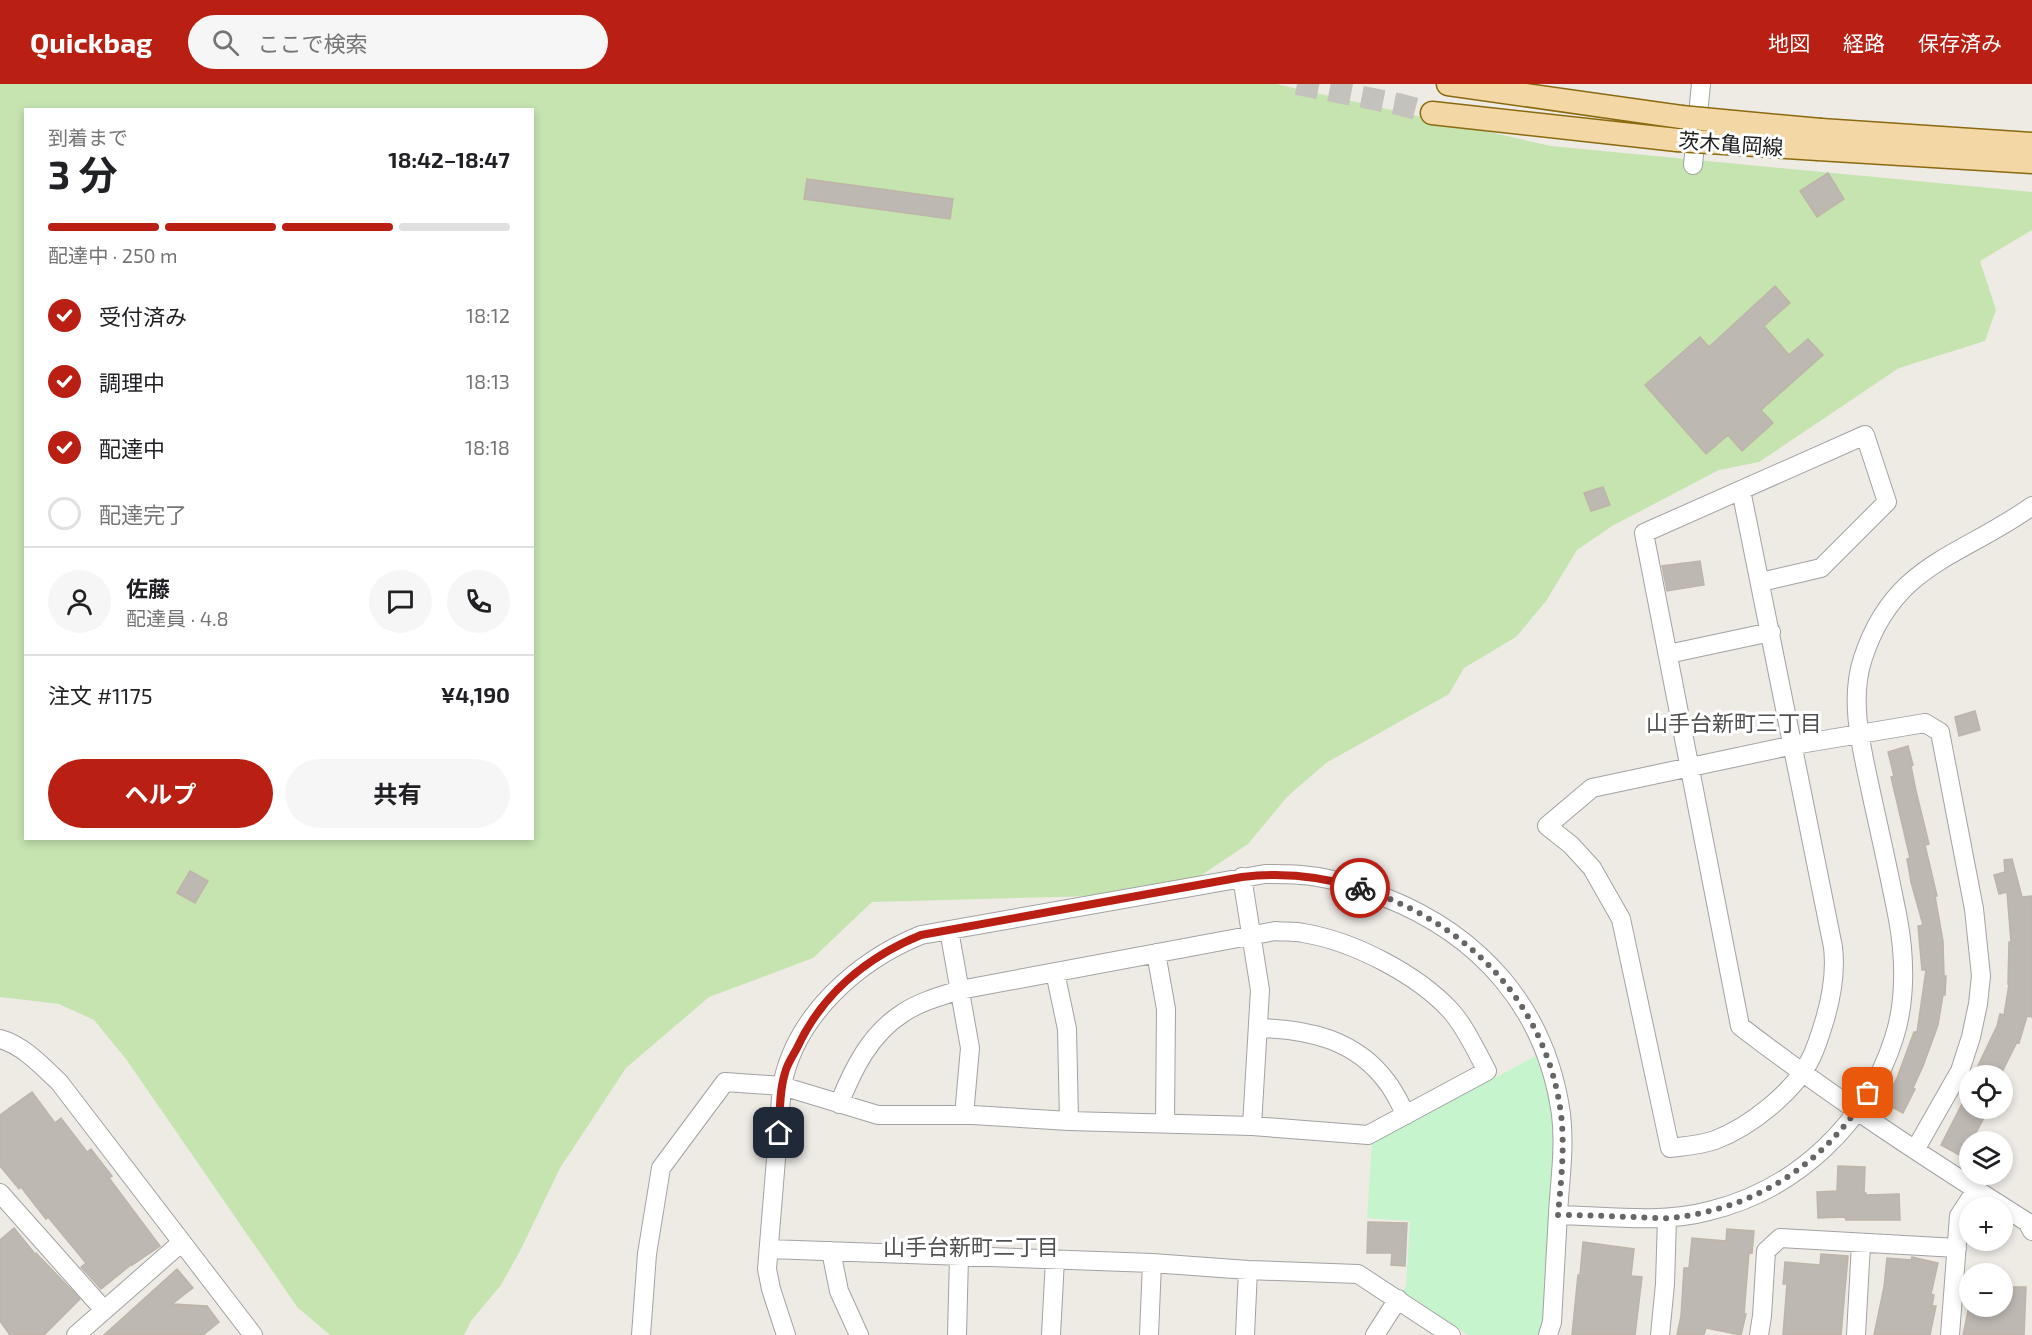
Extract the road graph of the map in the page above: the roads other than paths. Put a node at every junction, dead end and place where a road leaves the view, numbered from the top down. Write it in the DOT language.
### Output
graph roads {
  1 [pos="1448,84"];
  2 [pos="1701,84"];
  3 [pos="1432,113"];
  4 [pos="1819,140"];
  5 [pos="2032,144"];
  6 [pos="2032,162"];
  7 [pos="1693,165"];
  8 [pos="1742,490"];
  9 [pos="2032,506"];
  10 [pos="1761,582"];
  11 [pos="1771,632"];
  12 [pos="1668,654"];
  13 [pos="1859,734"];
  14 [pos="1794,745"];
  15 [pos="1690,767"];
  16 [pos="1242,877"];
  17 [pos="949,930"];
  18 [pos="1251,936"];
  19 [pos="1156,953"];
  20 [pos="1056,972"];
  21 [pos="960,990"];
  22 [pos="1259,1028"];
  23 [pos="0,1039"];
  24 [pos="1801,1073"];
  25 [pos="782,1086"];
  26 [pos="839,1104"];
  27 [pos="1856,1112"];
  28 [pos="964,1115"];
  29 [pos="1406,1115"];
  30 [pos="1069,1121"];
  31 [pos="1164,1123"];
  32 [pos="1252,1126"];
  33 [pos="1914,1150"];
  34 [pos="1976,1190"];
  35 [pos="0,1193"];
  36 [pos="1558,1215"];
  37 [pos="1667,1218"];
  38 [pos="2032,1231"];
  39 [pos="182,1242"];
  40 [pos="1861,1244"];
  41 [pos="1957,1248"];
  42 [pos="769,1249"];
  43 [pos="831,1251"];
  44 [pos="959,1257"];
  45 [pos="1055,1259"];
  46 [pos="1152,1263"];
  47 [pos="1248,1270"];
  48 [pos="1398,1299"];
  49 [pos="104,1310"];
  50 [pos="244,1332"];
  51 [pos="76,1335"];
  52 [pos="642,1335"];
  53 [pos="786,1335"];
  54 [pos="859,1335"];
  55 [pos="957,1335"];
  56 [pos="1051,1335"];
  57 [pos="1149,1335"];
  58 [pos="1245,1335"];
  59 [pos="1375,1335"];
  60 [pos="1451,1335"];
  61 [pos="1548,1335"];
  62 [pos="1660,1335"];
  63 [pos="1759,1335"];
  64 [pos="1856,1335"];
  65 [pos="1950,1335"];
  1 -- 4 [label="main road, 茨木亀岡線, bridge"];
  2 -- 7 [label="street"];
  3 -- 4 [label="main road, 茨木亀岡線, bridge"];
  4 -- 5 [label="main road, 茨木亀岡線"];
  4 -- 6 [label="main road, 茨木亀岡線"];
  8 -- 10 [label="street"];
  8 -- 10 [label="street"];
  8 -- 12 [label="street"];
  9 -- 13 [label="street"];
  10 -- 11 [label="street"];
  11 -- 12 [label="street"];
  11 -- 14 [label="street"];
  12 -- 15 [label="street"];
  13 -- 14 [label="street"];
  13 -- 27 [label="street"];
  13 -- 33 [label="street"];
  14 -- 15 [label="street"];
  14 -- 24 [label="street"];
  15 -- 24 [label="street"];
  15 -- 24 [label="street"];
  16 -- 17 [label="street"];
  16 -- 18 [label="street"];
  16 -- 36 [label="street"];
  17 -- 21 [label="street"];
  17 -- 25 [label="street"];
  18 -- 19 [label="street"];
  18 -- 22 [label="street"];
  18 -- 29 [label="street"];
  19 -- 20 [label="street"];
  19 -- 31 [label="street"];
  20 -- 21 [label="street"];
  20 -- 30 [label="street"];
  21 -- 26 [label="street"];
  21 -- 28 [label="street"];
  22 -- 29 [label="street"];
  22 -- 32 [label="street"];
  23 -- 39 [label="street"];
  24 -- 27 [label="street"];
  25 -- 26 [label="street"];
  25 -- 42 [label="street"];
  25 -- 52 [label="street"];
  26 -- 28 [label="street"];
  27 -- 33 [label="street"];
  27 -- 37 [label="street"];
  28 -- 30 [label="street"];
  29 -- 32 [label="street"];
  30 -- 31 [label="street"];
  31 -- 32 [label="street"];
  33 -- 34 [label="street"];
  34 -- 38 [label="street"];
  34 -- 41 [label="street"];
  35 -- 49 [label="street"];
  36 -- 37 [label="street"];
  36 -- 61 [label="street"];
  37 -- 62 [label="street"];
  39 -- 49 [label="street"];
  39 -- 50 [label="street"];
  40 -- 41 [label="street"];
  40 -- 63 [label="street"];
  40 -- 64 [label="street"];
  41 -- 65 [label="street"];
  42 -- 43 [label="street"];
  42 -- 53 [label="street"];
  43 -- 44 [label="street"];
  43 -- 54 [label="street"];
  44 -- 45 [label="street"];
  44 -- 55 [label="street"];
  45 -- 46 [label="street"];
  45 -- 56 [label="street"];
  46 -- 47 [label="street"];
  46 -- 57 [label="street"];
  47 -- 48 [label="street"];
  47 -- 58 [label="street"];
  48 -- 59 [label="street"];
  48 -- 60 [label="street"];
  49 -- 51 [label="street"];
}
